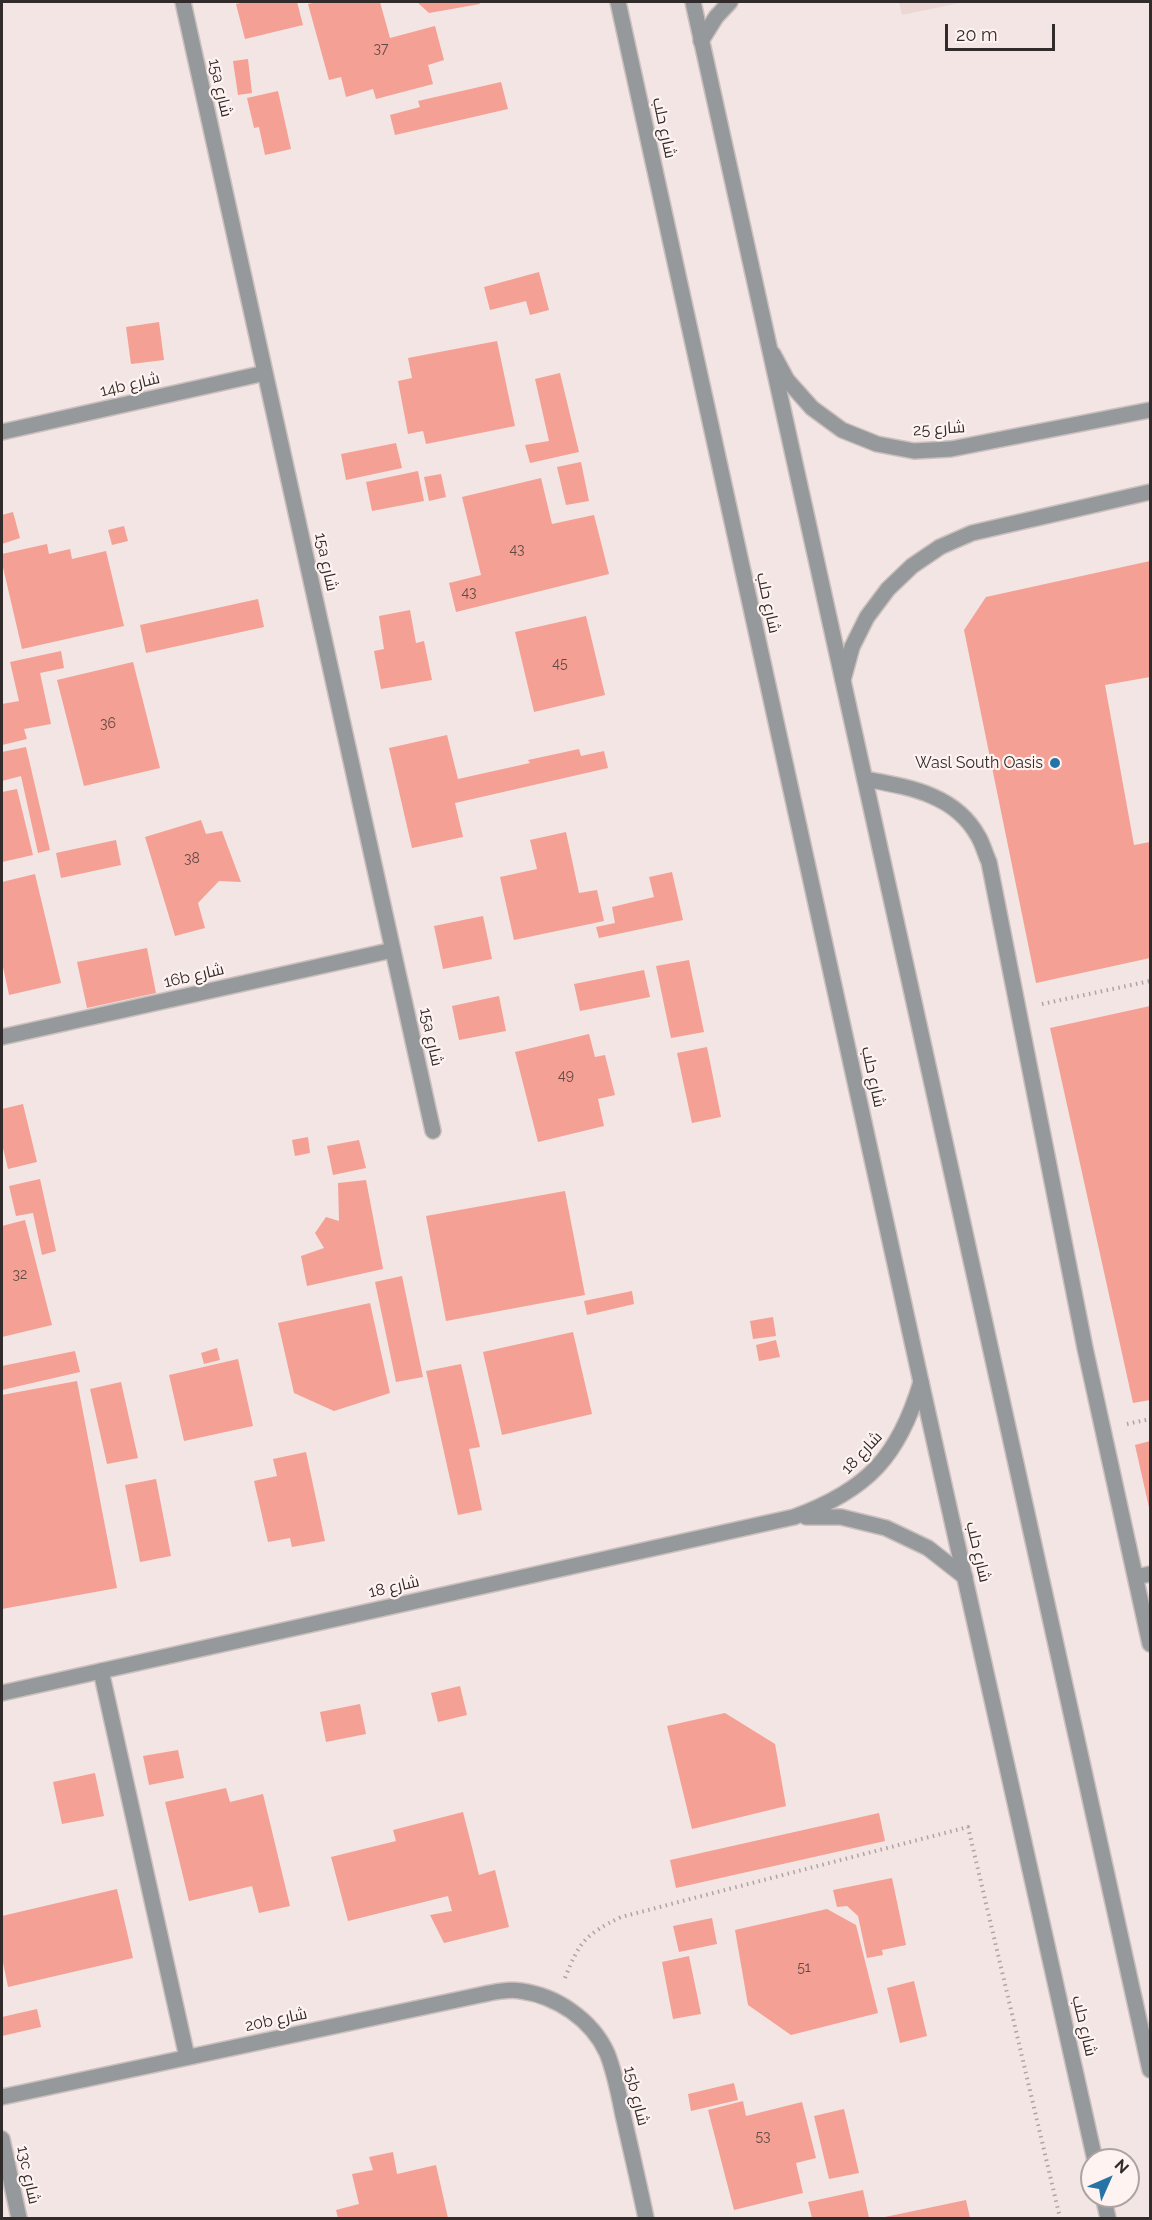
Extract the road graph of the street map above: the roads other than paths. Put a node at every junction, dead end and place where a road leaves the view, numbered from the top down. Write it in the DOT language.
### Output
graph roads {
  1 [pos="183,2"];
  2 [pos="618,2"];
  3 [pos="693,2"];
  4 [pos="730,2"];
  5 [pos="701,41"];
  6 [pos="769,347"];
  7 [pos="266,373"];
  8 [pos="1150,410"];
  9 [pos="2,432"];
  10 [pos="1150,492"];
  11 [pos="843,680"];
  12 [pos="865,779"];
  13 [pos="393,950"];
  14 [pos="2,1037"];
  15 [pos="433,1131"];
  16 [pos="921,1382"];
  17 [pos="794,1517"];
  18 [pos="1143,1576"];
  19 [pos="965,1577"];
  20 [pos="1150,1644"];
  21 [pos="101,1671"];
  22 [pos="2,1693"];
  23 [pos="557,2002"];
  24 [pos="187,2057"];
  25 [pos="1150,2070"];
  26 [pos="2,2097"];
  27 [pos="2,2139"];
  28 [pos="1092,2148"];
  29 [pos="19,2218"];
  30 [pos="646,2218"];
  1 -- 7 [label="street, 15a شارع"];
  2 -- 16 [label="street, شارع حلب"];
  3 -- 5 [label="street"];
  4 -- 5 [label="street"];
  5 -- 6 [label="street"];
  6 -- 8 [label="street, شارع 25"];
  6 -- 11 [label="street"];
  7 -- 9 [label="street, 14b شارع"];
  7 -- 13 [label="street, 15a شارع"];
  10 -- 11 [label="street"];
  11 -- 12 [label="street"];
  12 -- 18 [label="street"];
  12 -- 25 [label="street"];
  13 -- 14 [label="street, 16b شارع"];
  13 -- 15 [label="street, 15a شارع"];
  16 -- 17 [label="street, شارع 18"];
  16 -- 19 [label="street, شارع حلب"];
  17 -- 19 [label="street, شارع 18"];
  17 -- 21 [label="street, شارع 18"];
  18 -- 20 [label="street"];
  19 -- 28 [label="street, شارع حلب"];
  21 -- 22 [label="street, شارع 18"];
  21 -- 24 [label="street"];
  23 -- 24 [label="street, 20b شارع"];
  23 -- 30 [label="street, 15b شارع"];
  24 -- 26 [label="street, 20b شارع"];
  27 -- 29 [label="street, 13c شارع"];
}
